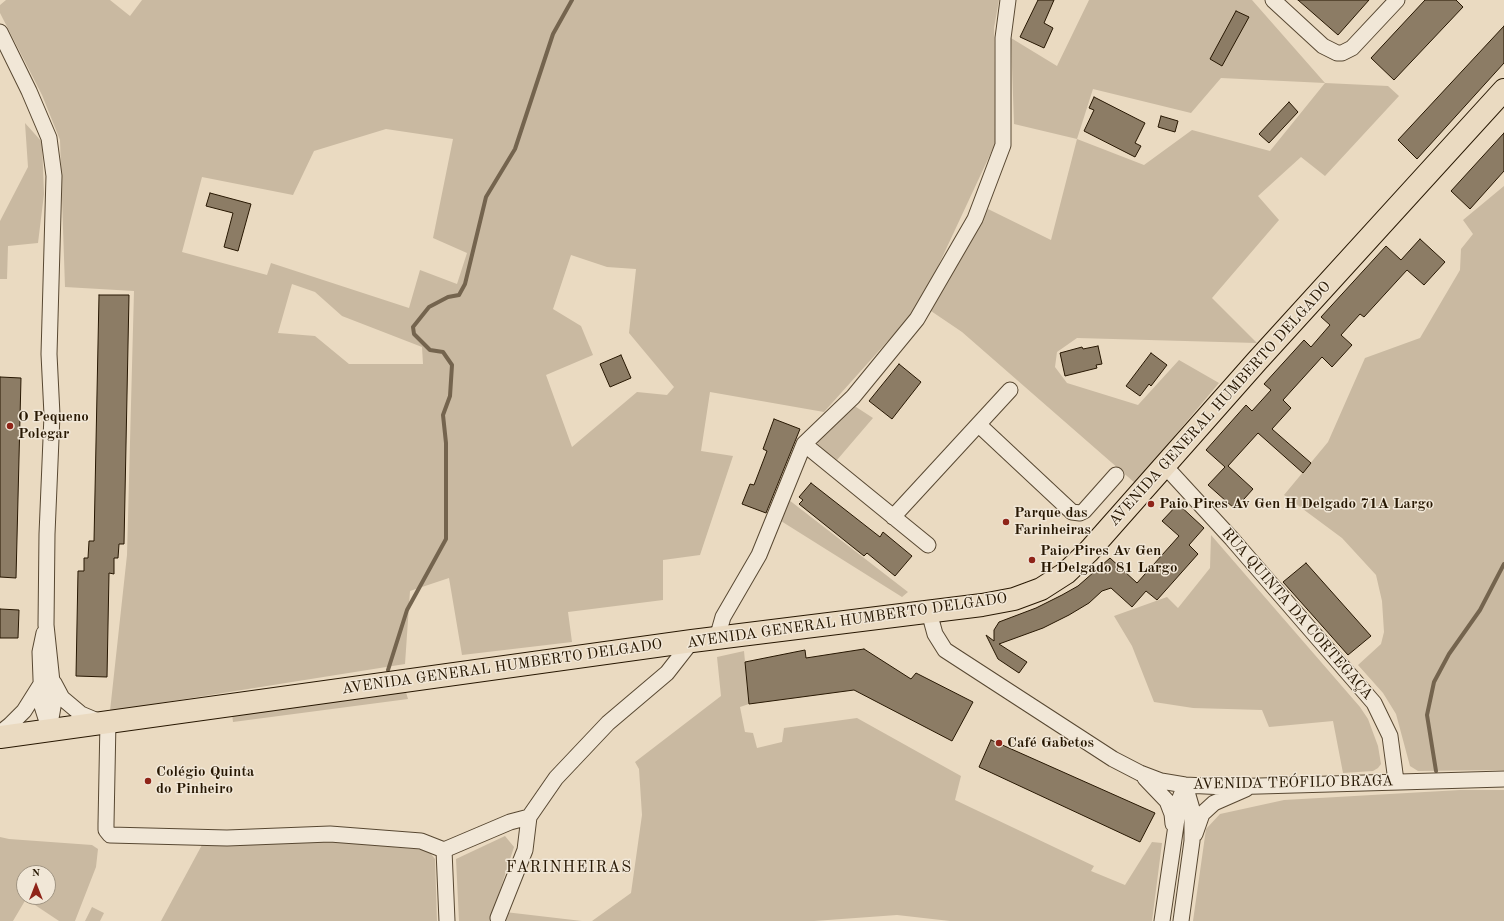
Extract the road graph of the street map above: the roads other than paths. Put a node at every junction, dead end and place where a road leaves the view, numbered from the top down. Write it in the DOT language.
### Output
graph roads {
  1 [pos="1008,0"];
  2 [pos="1273,0"];
  3 [pos="1397,0"];
  4 [pos="0,32"];
  5 [pos="1504,90"];
  6 [pos="1010,390"];
  7 [pos="979,425"];
  8 [pos="804,444"];
  9 [pos="1164,465"];
  10 [pos="1116,474"];
  11 [pos="893,517"];
  12 [pos="928,545"];
  13 [pos="929,612"];
  14 [pos="717,638"];
  15 [pos="692,641"];
  16 [pos="47,681"];
  17 [pos="104,722"];
  18 [pos="49,730"];
  19 [pos="0,733"];
  20 [pos="0,737"];
  21 [pos="1140,773"];
  22 [pos="1504,779"];
  23 [pos="1396,781"];
  24 [pos="1185,785"];
  25 [pos="1254,785"];
  26 [pos="530,817"];
  27 [pos="1175,838"];
  28 [pos="1192,841"];
  29 [pos="444,850"];
  30 [pos="498,918"];
  31 [pos="447,921"];
  32 [pos="1162,921"];
  33 [pos="1181,921"];
  1 -- 8 [label="street"];
  2 -- 3 [label="street"];
  4 -- 16 [label="street"];
  5 -- 9 [label="main road, AVENIDA GENERAL HUMBERTO DELGADO"];
  6 -- 7 [label="street"];
  7 -- 10 [label="street"];
  7 -- 11 [label="street"];
  8 -- 11 [label="street"];
  8 -- 14 [label="street"];
  9 -- 13 [label="main road, AVENIDA GENERAL HUMBERTO DELGADO"];
  9 -- 23 [label="street, RUA QUINTA DA CORTEGAÇA"];
  11 -- 12 [label="street"];
  13 -- 14 [label="main road, AVENIDA GENERAL HUMBERTO DELGADO"];
  13 -- 21 [label="street, AVENIDA TEÓFILO BRAGA"];
  14 -- 15 [label="main road, AVENIDA GENERAL HUMBERTO DELGADO"];
  15 -- 17 [label="main road, AVENIDA GENERAL HUMBERTO DELGADO"];
  15 -- 26 [label="street"];
  16 -- 17 [label="street"];
  16 -- 18 [label="street"];
  16 -- 19 [label="street"];
  17 -- 18 [label="main road, AVENIDA GENERAL HUMBERTO DELGADO"];
  17 -- 29 [label="street"];
  18 -- 20 [label="main road, AVENIDA GENERAL HUMBERTO DELGADO"];
  21 -- 24 [label="street, AVENIDA TEÓFILO BRAGA"];
  21 -- 27 [label="street"];
  22 -- 23 [label="street, AVENIDA TEÓFILO BRAGA"];
  23 -- 25 [label="street, AVENIDA TEÓFILO BRAGA"];
  24 -- 25 [label="street, AVENIDA TEÓFILO BRAGA"];
  24 -- 27 [label="street"];
  24 -- 28 [label="street"];
  25 -- 28 [label="street"];
  26 -- 29 [label="street"];
  26 -- 30 [label="street"];
  27 -- 32 [label="street"];
  28 -- 33 [label="street"];
  29 -- 31 [label="street"];
}
